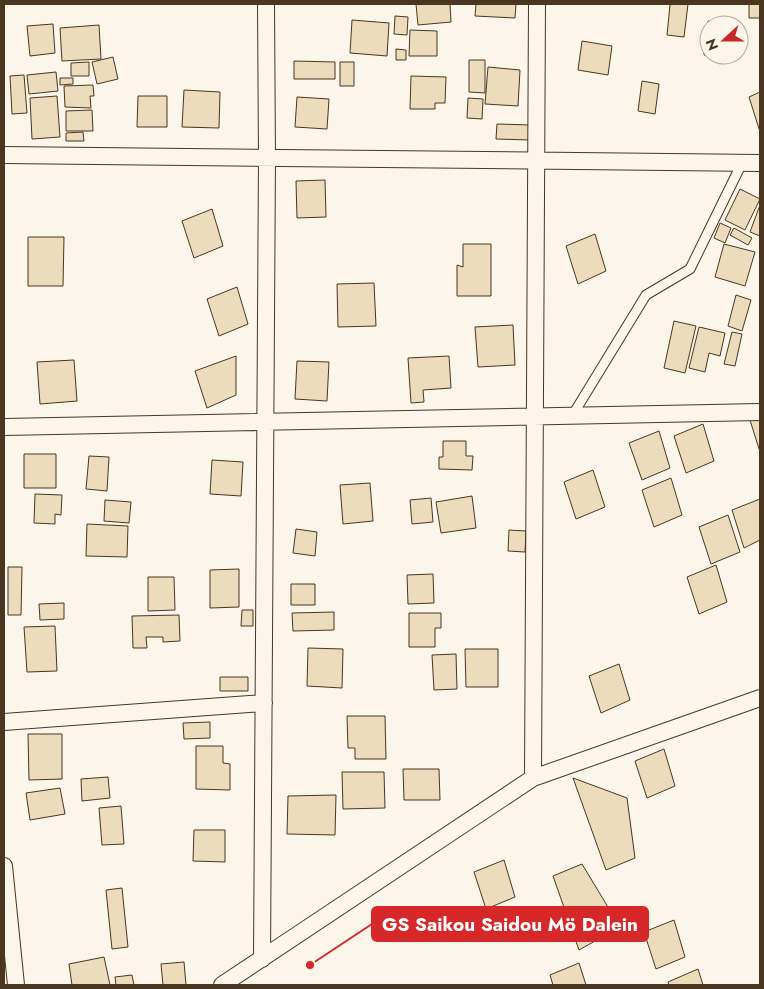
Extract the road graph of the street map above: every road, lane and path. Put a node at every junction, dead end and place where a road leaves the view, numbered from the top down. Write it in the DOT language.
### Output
graph roads {
  1 [pos="266,4"];
  2 [pos="538,4"];
  3 [pos="4,155"];
  4 [pos="267,158"];
  5 [pos="536,161"];
  6 [pos="742,163"];
  7 [pos="760,163"];
  8 [pos="760,412"];
  9 [pos="572,416"];
  10 [pos="535,417"];
  11 [pos="265,422"];
  12 [pos="4,427"];
  13 [pos="760,699"];
  14 [pos="264,703"];
  15 [pos="4,722"];
  16 [pos="532,778"];
  17 [pos="4,866"];
  18 [pos="262,959"];
  19 [pos="16,985"];
  20 [pos="222,985"];
  1 -- 4 [label="street"];
  2 -- 5 [label="street"];
  3 -- 4 [label="street"];
  4 -- 5 [label="street"];
  4 -- 11 [label="street"];
  5 -- 6 [label="street"];
  5 -- 10 [label="street"];
  6 -- 7 [label="street"];
  6 -- 9 [label="lane"];
  8 -- 9 [label="street"];
  9 -- 10 [label="street"];
  10 -- 11 [label="street"];
  10 -- 16 [label="street"];
  11 -- 12 [label="street"];
  11 -- 14 [label="street"];
  13 -- 16 [label="street"];
  14 -- 15 [label="street"];
  14 -- 18 [label="street"];
  16 -- 18 [label="street"];
  17 -- 19 [label="street"];
  18 -- 20 [label="street"];
}
